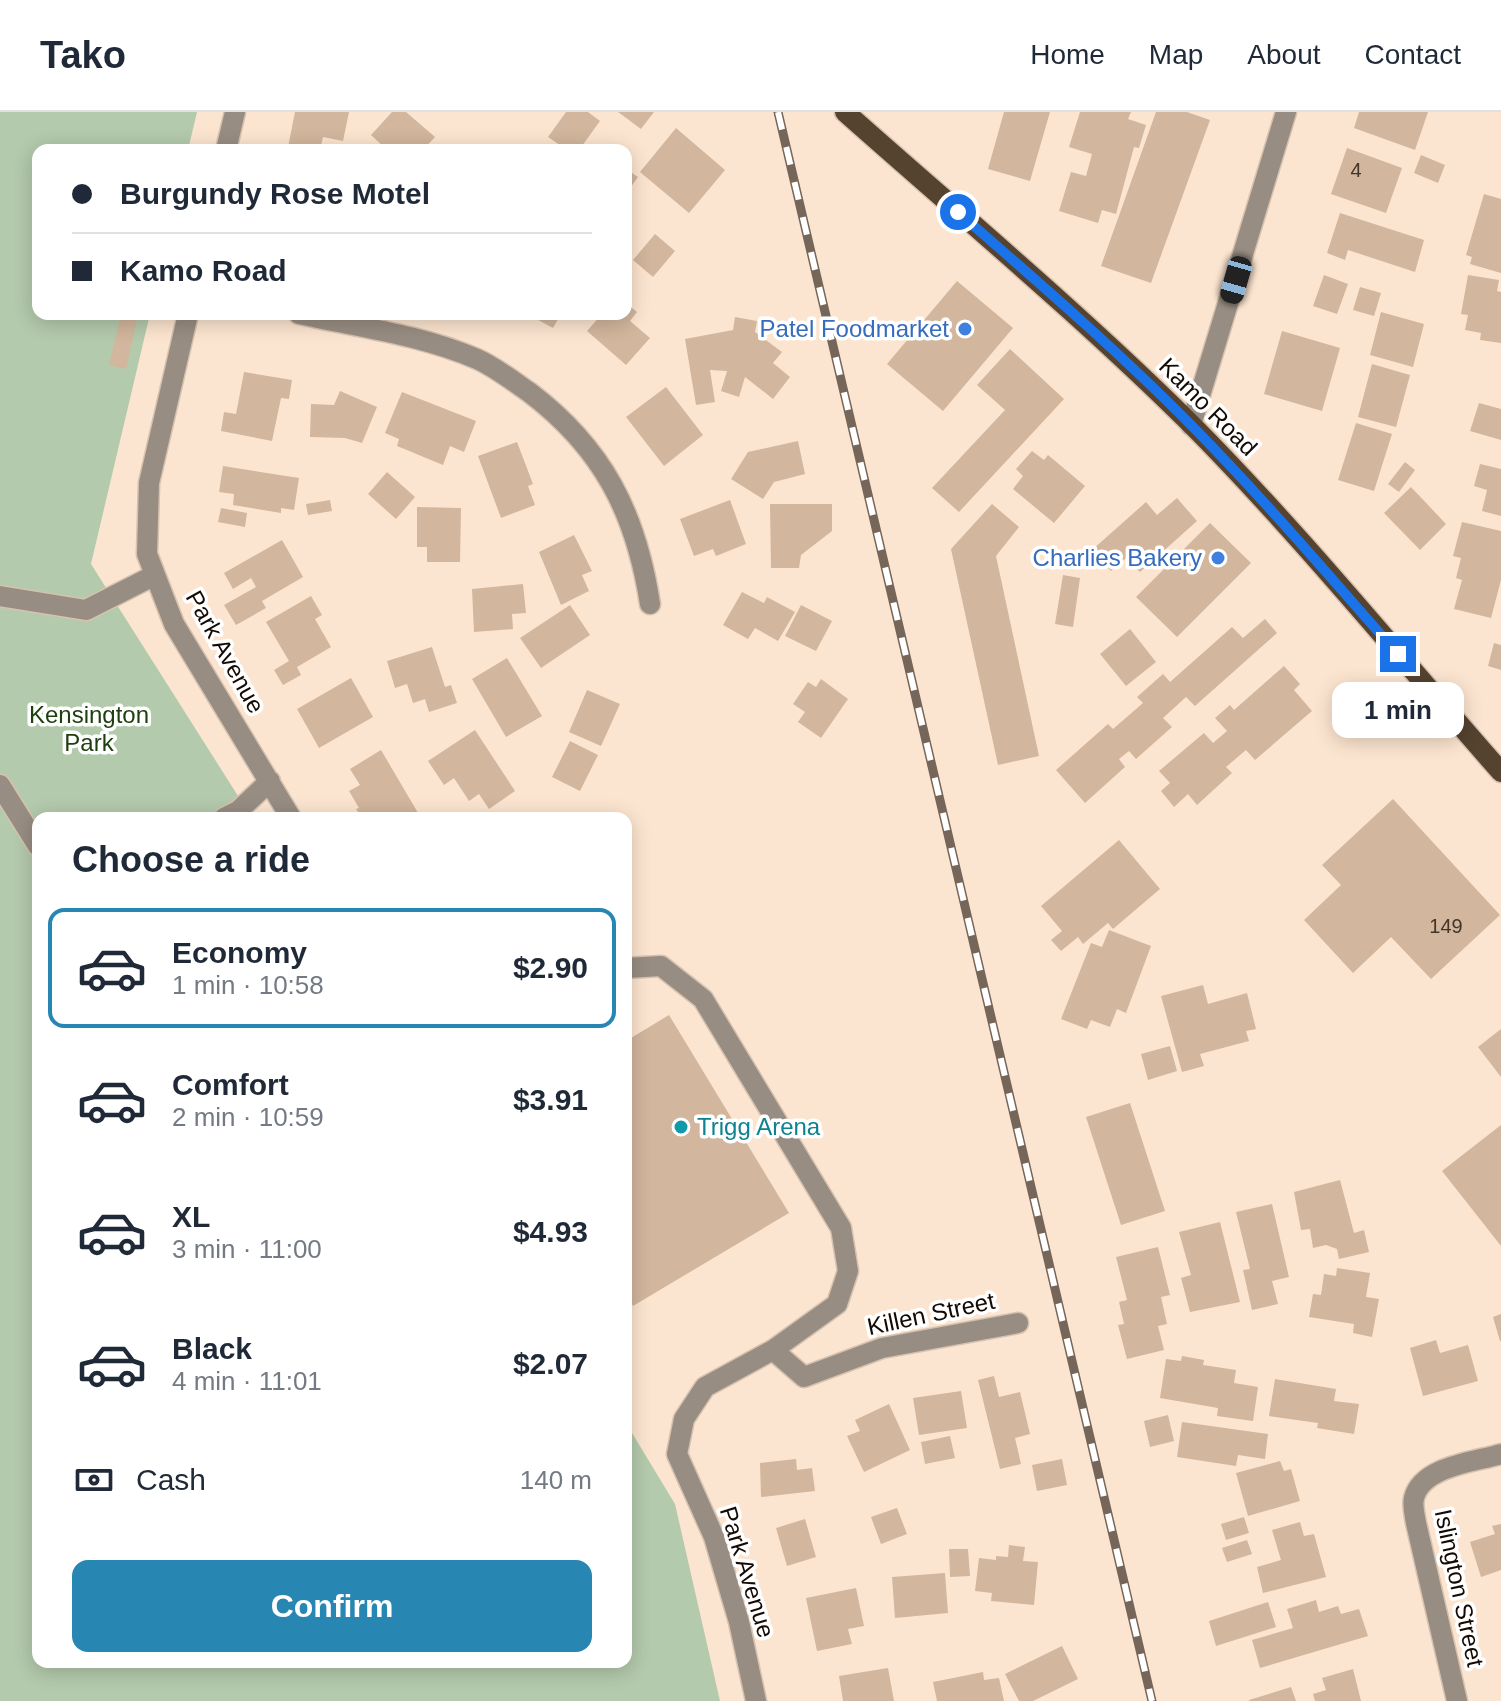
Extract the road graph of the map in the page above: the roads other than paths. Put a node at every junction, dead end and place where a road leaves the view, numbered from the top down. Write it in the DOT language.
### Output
graph roads {
  1 [pos="235,112"];
  2 [pos="845,112"];
  3 [pos="1286,112"];
  4 [pos="227,144"];
  5 [pos="187,320"];
  6 [pos="327,320"];
  7 [pos="1191,425"];
  8 [pos="155,575"];
  9 [pos="0,596"];
  10 [pos="650,604"];
  11 [pos="1501,772"];
  12 [pos="270,781"];
  13 [pos="0,785"];
  14 [pos="236,812"];
  15 [pos="288,812"];
  16 [pos="32,836"];
  17 [pos="632,968"];
  18 [pos="1018,1323"];
  19 [pos="773,1350"];
  20 [pos="1501,1454"];
  21 [pos="756,1701"];
  22 [pos="1457,1701"];
  1 -- 4 [label="street"];
  2 -- 7 [label="main road, Kamo Road"];
  3 -- 7 [label="street"];
  5 -- 8 [label="street, Park Avenue"];
  6 -- 10 [label="street"];
  7 -- 11 [label="main road, Kamo Road"];
  8 -- 9 [label="street"];
  8 -- 12 [label="street, Park Avenue"];
  12 -- 14 [label="street"];
  12 -- 15 [label="street, Park Avenue"];
  13 -- 16 [label="street"];
  17 -- 19 [label="street, Park Avenue"];
  18 -- 19 [label="street, Killen Street"];
  19 -- 21 [label="street, Park Avenue"];
  20 -- 22 [label="street, Islington Street"];
}
